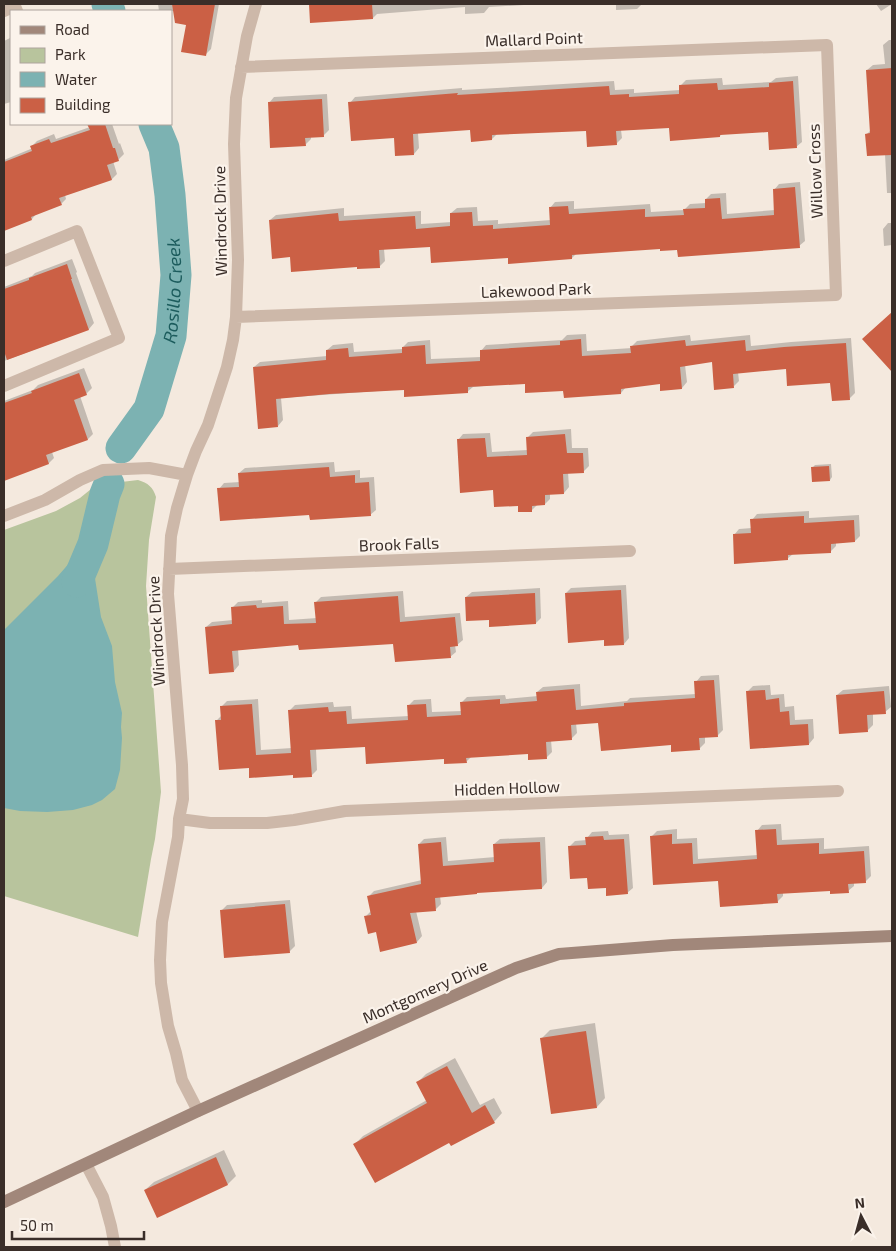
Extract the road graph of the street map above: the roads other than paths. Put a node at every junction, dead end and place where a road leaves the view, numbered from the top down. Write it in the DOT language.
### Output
graph roads {
  1 [pos="256,4"];
  2 [pos="17,10"];
  3 [pos="4,11"];
  4 [pos="827,45"];
  5 [pos="242,67"];
  6 [pos="4,261"];
  7 [pos="836,295"];
  8 [pos="236,317"];
  9 [pos="4,386"];
  10 [pos="187,475"];
  11 [pos="4,516"];
  12 [pos="630,551"];
  13 [pos="169,569"];
  14 [pos="838,791"];
  15 [pos="179,819"];
  16 [pos="892,936"];
  17 [pos="198,1111"];
  18 [pos="86,1164"];
  19 [pos="4,1202"];
  20 [pos="115,1247"];
  1 -- 5 [label="street, Windrock Drive"];
  2 -- 3 [label="street"];
  4 -- 5 [label="street, Mallard Point"];
  4 -- 7 [label="street, Willow Cross"];
  5 -- 8 [label="street, Windrock Drive"];
  6 -- 9 [label="street"];
  7 -- 8 [label="street, Lakewood Park"];
  8 -- 10 [label="street, Windrock Drive"];
  10 -- 11 [label="street"];
  10 -- 13 [label="street, Windrock Drive"];
  12 -- 13 [label="street, Brook Falls"];
  13 -- 15 [label="street, Windrock Drive"];
  14 -- 15 [label="street, Hidden Hollow"];
  15 -- 17 [label="street, Windrock Drive"];
  16 -- 17 [label="main road, Montgomery Drive"];
  17 -- 18 [label="main road, Montgomery Drive"];
  18 -- 19 [label="main road, Montgomery Drive"];
  18 -- 20 [label="street"];
}
